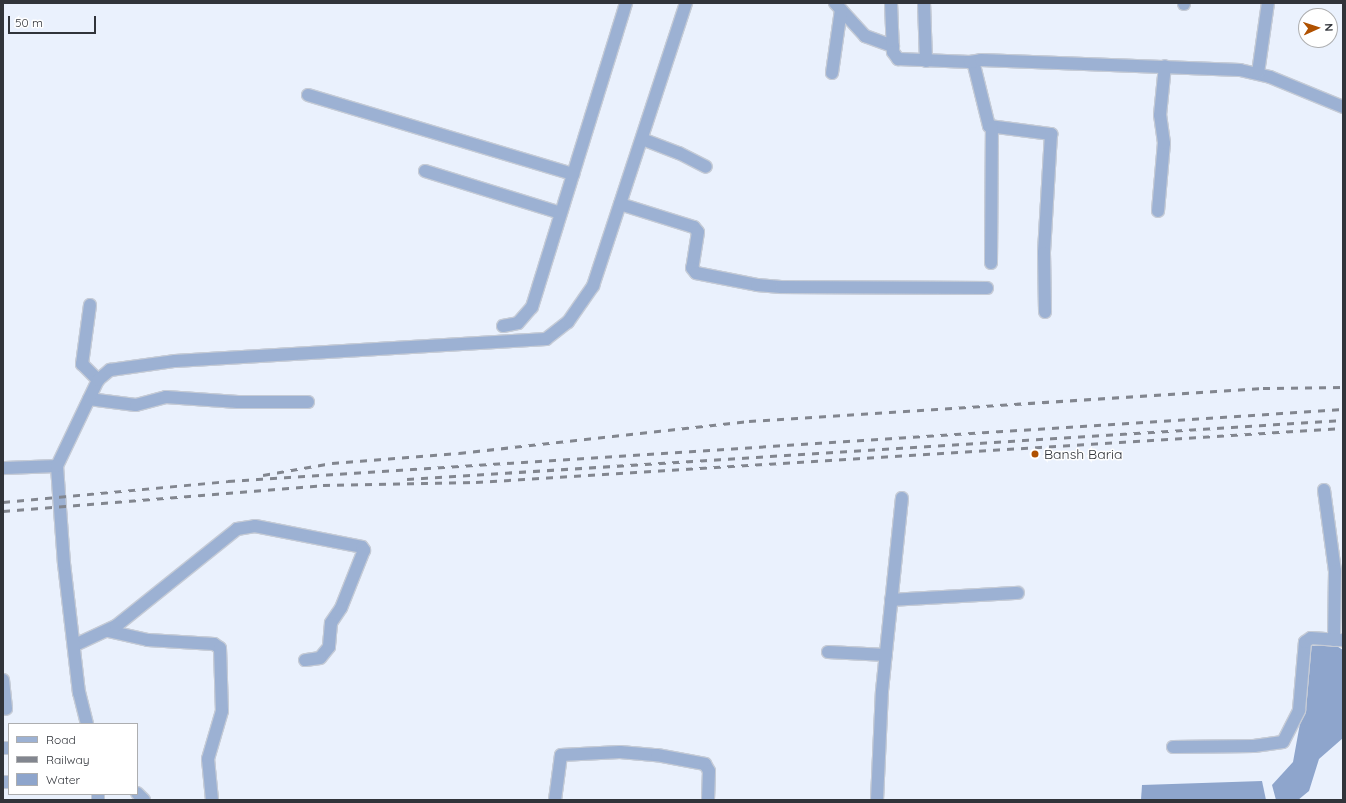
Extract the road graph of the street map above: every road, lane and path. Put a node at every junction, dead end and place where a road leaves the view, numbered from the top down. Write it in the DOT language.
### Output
graph roads {
  1 [pos="626,3"];
  2 [pos="686,3"];
  3 [pos="891,3"];
  4 [pos="924,3"];
  5 [pos="1268,3"];
  6 [pos="838,7"];
  7 [pos="893,46"];
  8 [pos="926,61"];
  9 [pos="970,62"];
  10 [pos="1165,66"];
  11 [pos="832,73"];
  12 [pos="1258,73"];
  13 [pos="308,95"];
  14 [pos="1343,107"];
  15 [pos="992,128"];
  16 [pos="642,139"];
  17 [pos="706,167"];
  18 [pos="425,171"];
  19 [pos="573,174"];
  20 [pos="620,204"];
  21 [pos="1158,211"];
  22 [pos="561,213"];
  23 [pos="992,263"];
  24 [pos="987,288"];
  25 [pos="90,306"];
  26 [pos="1045,312"];
  27 [pos="503,326"];
  28 [pos="98,380"];
  29 [pos="89,399"];
  30 [pos="308,402"];
  31 [pos="57,466"];
  32 [pos="3,468"];
  33 [pos="1324,490"];
  34 [pos="902,498"];
  35 [pos="1018,593"];
  36 [pos="891,600"];
  37 [pos="108,631"];
  38 [pos="1339,640"];
  39 [pos="75,645"];
  40 [pos="828,652"];
  41 [pos="886,655"];
  42 [pos="305,660"];
  43 [pos="3,680"];
  44 [pos="6,709"];
  45 [pos="87,723"];
  46 [pos="1173,747"];
  47 [pos="212,800"];
  48 [pos="555,800"];
  49 [pos="708,800"];
  50 [pos="877,800"];
  1 -- 19 [label="street"];
  2 -- 16 [label="street"];
  3 -- 7 [label="street"];
  4 -- 8 [label="street"];
  5 -- 12 [label="street"];
  6 -- 7 [label="street"];
  6 -- 11 [label="street"];
  7 -- 8 [label="street"];
  8 -- 9 [label="street"];
  9 -- 10 [label="street"];
  9 -- 15 [label="street"];
  10 -- 12 [label="street"];
  10 -- 21 [label="street"];
  12 -- 14 [label="street"];
  13 -- 19 [label="street"];
  15 -- 23 [label="street"];
  15 -- 26 [label="street"];
  16 -- 17 [label="street"];
  16 -- 20 [label="street"];
  18 -- 22 [label="street"];
  19 -- 22 [label="street"];
  20 -- 24 [label="street"];
  20 -- 28 [label="street"];
  22 -- 27 [label="street"];
  25 -- 28 [label="street"];
  28 -- 29 [label="street"];
  29 -- 30 [label="street"];
  29 -- 31 [label="street"];
  31 -- 32 [label="street"];
  31 -- 39 [label="street"];
  33 -- 38 [label="street"];
  34 -- 36 [label="street"];
  35 -- 36 [label="street"];
  36 -- 41 [label="street"];
  37 -- 39 [label="street"];
  37 -- 42 [label="street"];
  37 -- 47 [label="street"];
  38 -- 46 [label="street"];
  39 -- 45 [label="street"];
  40 -- 41 [label="street"];
  41 -- 50 [label="street"];
  43 -- 44 [label="street"];
  48 -- 49 [label="street"];
}
